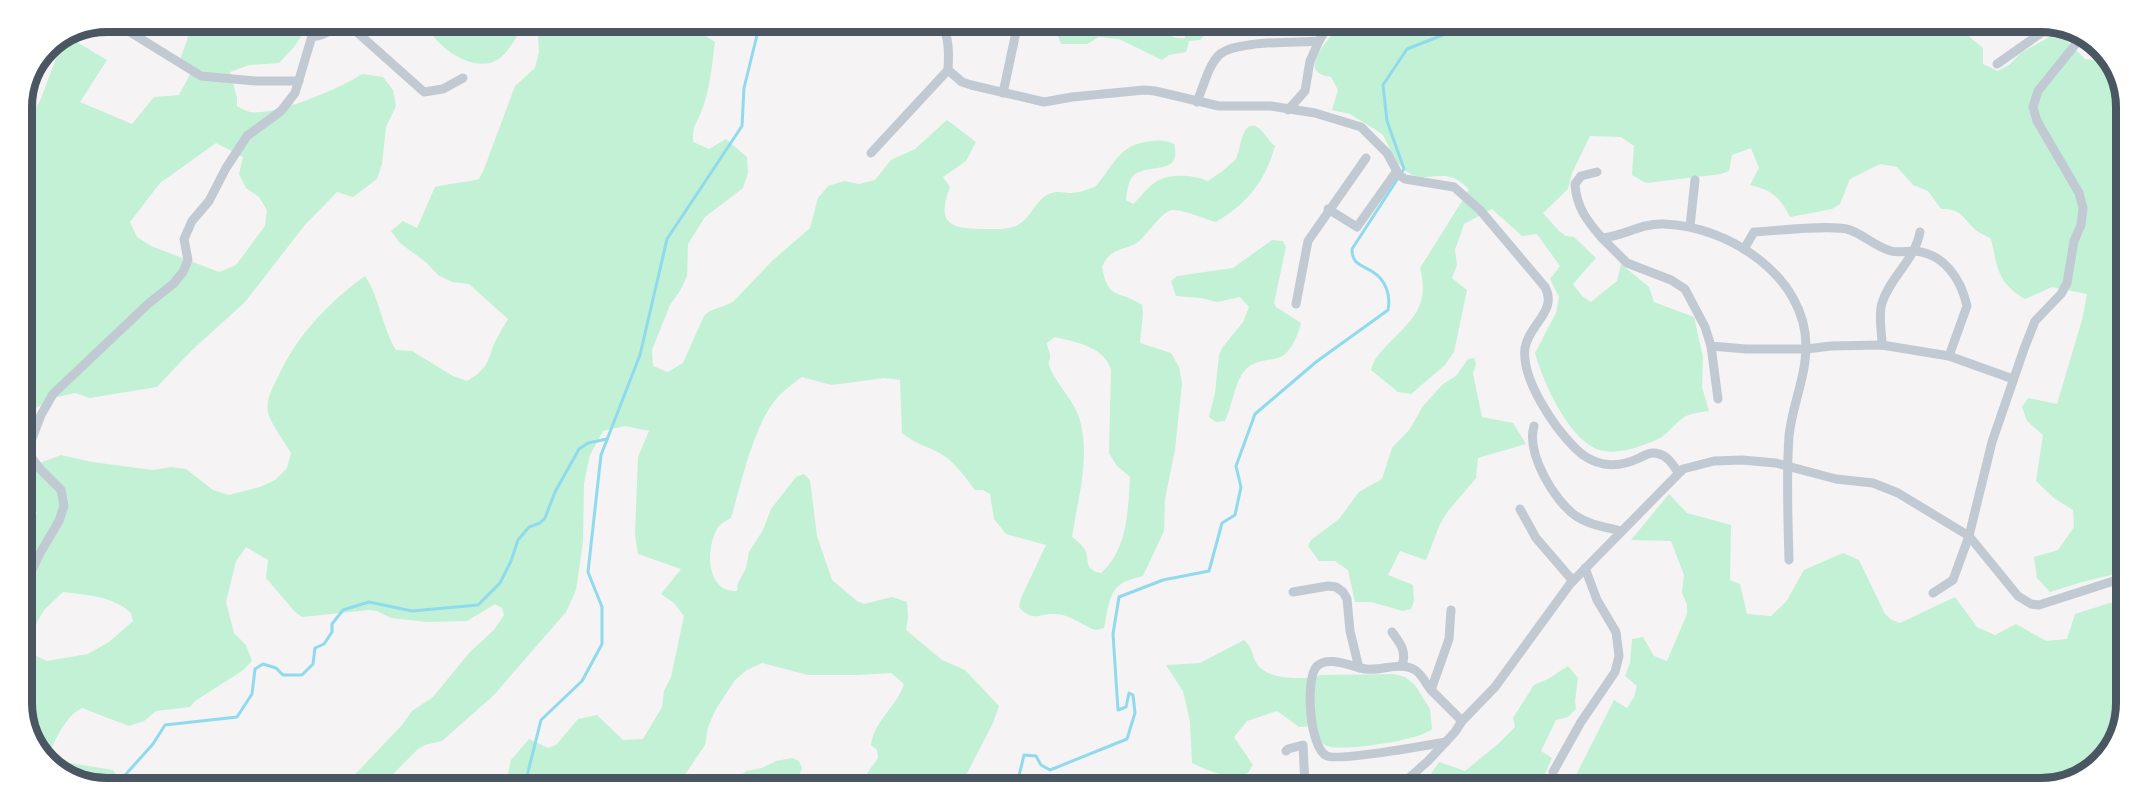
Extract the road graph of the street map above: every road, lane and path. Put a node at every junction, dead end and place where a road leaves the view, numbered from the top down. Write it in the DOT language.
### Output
graph roads {
  1 [pos="130,32"];
  2 [pos="314,32"];
  3 [pos="328,32"];
  4 [pos="357,32"];
  5 [pos="946,32"];
  6 [pos="1016,32"];
  7 [pos="1324,32"];
  8 [pos="2042,32"];
  9 [pos="312,36"];
  10 [pos="1319,41"];
  11 [pos="2078,41"];
  12 [pos="1997,64"];
  13 [pos="948,70"];
  14 [pos="463,78"];
  15 [pos="299,81"];
  16 [pos="1002,93"];
  17 [pos="1197,102"];
  18 [pos="1288,110"];
  19 [pos="871,153"];
  20 [pos="1366,158"];
  21 [pos="1597,172"];
  22 [pos="1400,175"];
  23 [pos="1695,180"];
  24 [pos="1328,209"];
  25 [pos="1690,226"];
  26 [pos="1920,232"];
  27 [pos="1602,238"];
  28 [pos="1744,249"];
  29 [pos="1915,251"];
  30 [pos="1296,304"];
  31 [pos="1882,345"];
  32 [pos="1711,346"];
  33 [pos="1806,349"];
  34 [pos="1949,356"];
  35 [pos="2013,379"];
  36 [pos="1718,399"];
  37 [pos="1534,426"];
  38 [pos="32,439"];
  39 [pos="32,458"];
  40 [pos="1787,466"];
  41 [pos="1678,472"];
  42 [pos="1520,509"];
  43 [pos="1621,531"];
  44 [pos="1969,536"];
  45 [pos="1790,560"];
  46 [pos="1585,568"];
  47 [pos="32,570"];
  48 [pos="2116,580"];
  49 [pos="1573,581"];
  50 [pos="1293,592"];
  51 [pos="1933,593"];
  52 [pos="1451,610"];
  53 [pos="1392,632"];
  54 [pos="1402,665"];
  55 [pos="1359,668"];
  56 [pos="1431,690"];
  57 [pos="1462,721"];
  58 [pos="1446,742"];
  59 [pos="1317,743"];
  60 [pos="1303,745"];
  61 [pos="1286,751"];
  62 [pos="1553,772"];
  63 [pos="1305,778"];
  64 [pos="1408,778"];
  1 -- 15 [label="street"];
  2 -- 9 [label="street"];
  3 -- 9 [label="street"];
  4 -- 14 [label="street"];
  5 -- 13 [label="street"];
  6 -- 16 [label="street"];
  7 -- 10 [label="street"];
  8 -- 12 [label="street"];
  9 -- 15 [label="street"];
  10 -- 17 [label="street"];
  10 -- 18 [label="street"];
  11 -- 35 [label="street"];
  13 -- 16 [label="street"];
  13 -- 19 [label="street"];
  15 -- 38 [label="street"];
  16 -- 17 [label="street"];
  17 -- 18 [label="street"];
  18 -- 22 [label="street"];
  20 -- 24 [label="street"];
  21 -- 27 [label="street"];
  22 -- 24 [label="street"];
  22 -- 41 [label="street"];
  23 -- 25 [label="street"];
  24 -- 30 [label="street"];
  25 -- 27 [label="street"];
  25 -- 28 [label="street"];
  26 -- 29 [label="street"];
  27 -- 32 [label="street"];
  28 -- 29 [label="street"];
  28 -- 33 [label="street"];
  29 -- 31 [label="street"];
  29 -- 34 [label="street"];
  31 -- 33 [label="street"];
  31 -- 34 [label="street"];
  32 -- 33 [label="street"];
  32 -- 36 [label="street"];
  33 -- 40 [label="street"];
  34 -- 35 [label="street"];
  35 -- 44 [label="street"];
  37 -- 43 [label="street"];
  39 -- 47 [label="street"];
  40 -- 41 [label="street"];
  40 -- 44 [label="street"];
  40 -- 45 [label="street"];
  41 -- 43 [label="street"];
  42 -- 49 [label="street"];
  43 -- 46 [label="street"];
  44 -- 48 [label="street"];
  44 -- 51 [label="street"];
  46 -- 49 [label="street"];
  46 -- 62 [label="street"];
  49 -- 57 [label="street"];
  50 -- 55 [label="street"];
  52 -- 56 [label="street"];
  53 -- 54 [label="street"];
  54 -- 55 [label="street"];
  54 -- 56 [label="street"];
  55 -- 59 [label="street"];
  56 -- 57 [label="street"];
  57 -- 58 [label="street"];
  58 -- 59 [label="street"];
  58 -- 64 [label="street"];
  59 -- 60 [label="street"];
  60 -- 61 [label="street"];
  60 -- 63 [label="street"];
}
